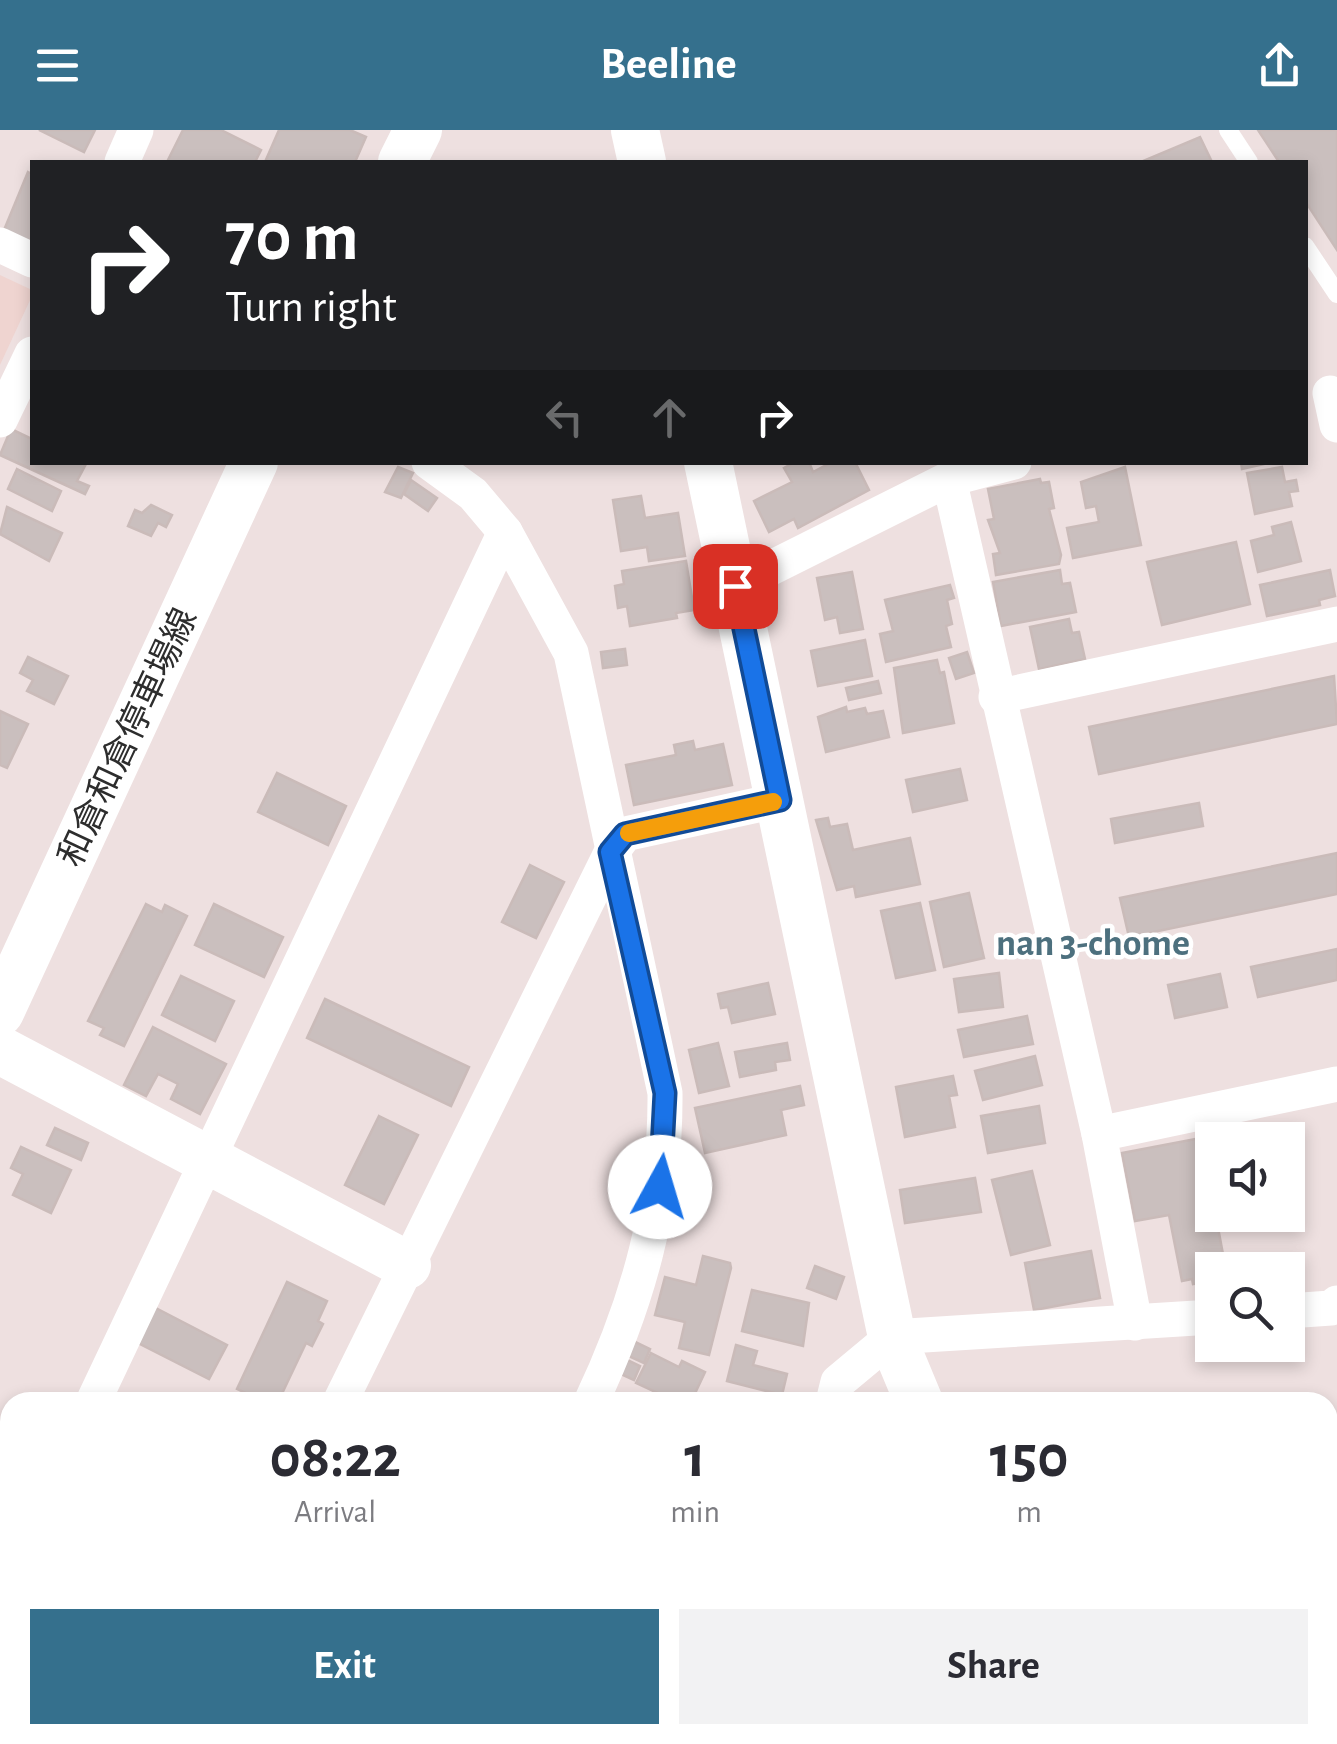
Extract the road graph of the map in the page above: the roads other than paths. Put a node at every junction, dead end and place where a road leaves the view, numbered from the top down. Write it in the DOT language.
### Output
graph roads {
  1 [pos="136,130"];
  2 [pos="418,130"];
  3 [pos="635,130"];
  4 [pos="1228,130"];
  5 [pos="123,160"];
  6 [pos="403,160"];
  7 [pos="642,160"];
  8 [pos="1249,160"];
  9 [pos="0,245"];
  10 [pos="1308,250"];
  11 [pos="30,259"];
  12 [pos="1337,294"];
  13 [pos="30,358"];
  14 [pos="0,420"];
  15 [pos="253,465"];
  16 [pos="432,465"];
  17 [pos="709,465"];
  18 [pos="999,465"];
  19 [pos="933,478"];
  20 [pos="504,532"];
  21 [pos="735,586"];
  22 [pos="1337,624"];
  23 [pos="996,697"];
  24 [pos="780,800"];
  25 [pos="610,852"];
  26 [pos="0,1012"];
  27 [pos="0,1050"];
  28 [pos="1337,1084"];
  29 [pos="1098,1134"];
  30 [pos="207,1158"];
  31 [pos="406,1265"];
  32 [pos="1337,1302"];
  33 [pos="1305,1310"];
  34 [pos="1195,1318"];
  35 [pos="1136,1323"];
  36 [pos="892,1337"];
  37 [pos="98,1392"];
  38 [pos="345,1392"];
  39 [pos="596,1392"];
  40 [pos="836,1392"];
  41 [pos="915,1392"];
  1 -- 5 [label="street"];
  2 -- 6 [label="street"];
  3 -- 7 [label="street"];
  4 -- 8 [label="lane"];
  9 -- 11 [label="street"];
  10 -- 12 [label="lane"];
  13 -- 14 [label="street"];
  15 -- 26 [label="street, 和倉和倉停車場線"];
  16 -- 20 [label="street"];
  17 -- 21 [label="street"];
  18 -- 19 [label="street"];
  19 -- 21 [label="street"];
  19 -- 23 [label="street"];
  20 -- 25 [label="street"];
  20 -- 30 [label="street"];
  21 -- 24 [label="street"];
  22 -- 23 [label="street"];
  23 -- 29 [label="street"];
  24 -- 25 [label="street"];
  24 -- 36 [label="street"];
  25 -- 31 [label="street"];
  25 -- 39 [label="street"];
  27 -- 30 [label="street"];
  28 -- 29 [label="street"];
  29 -- 35 [label="street"];
  30 -- 31 [label="street"];
  30 -- 37 [label="street"];
  31 -- 38 [label="street"];
  32 -- 33 [label="street"];
  34 -- 35 [label="street"];
  35 -- 36 [label="street"];
  36 -- 40 [label="street"];
  36 -- 41 [label="street"];
}
